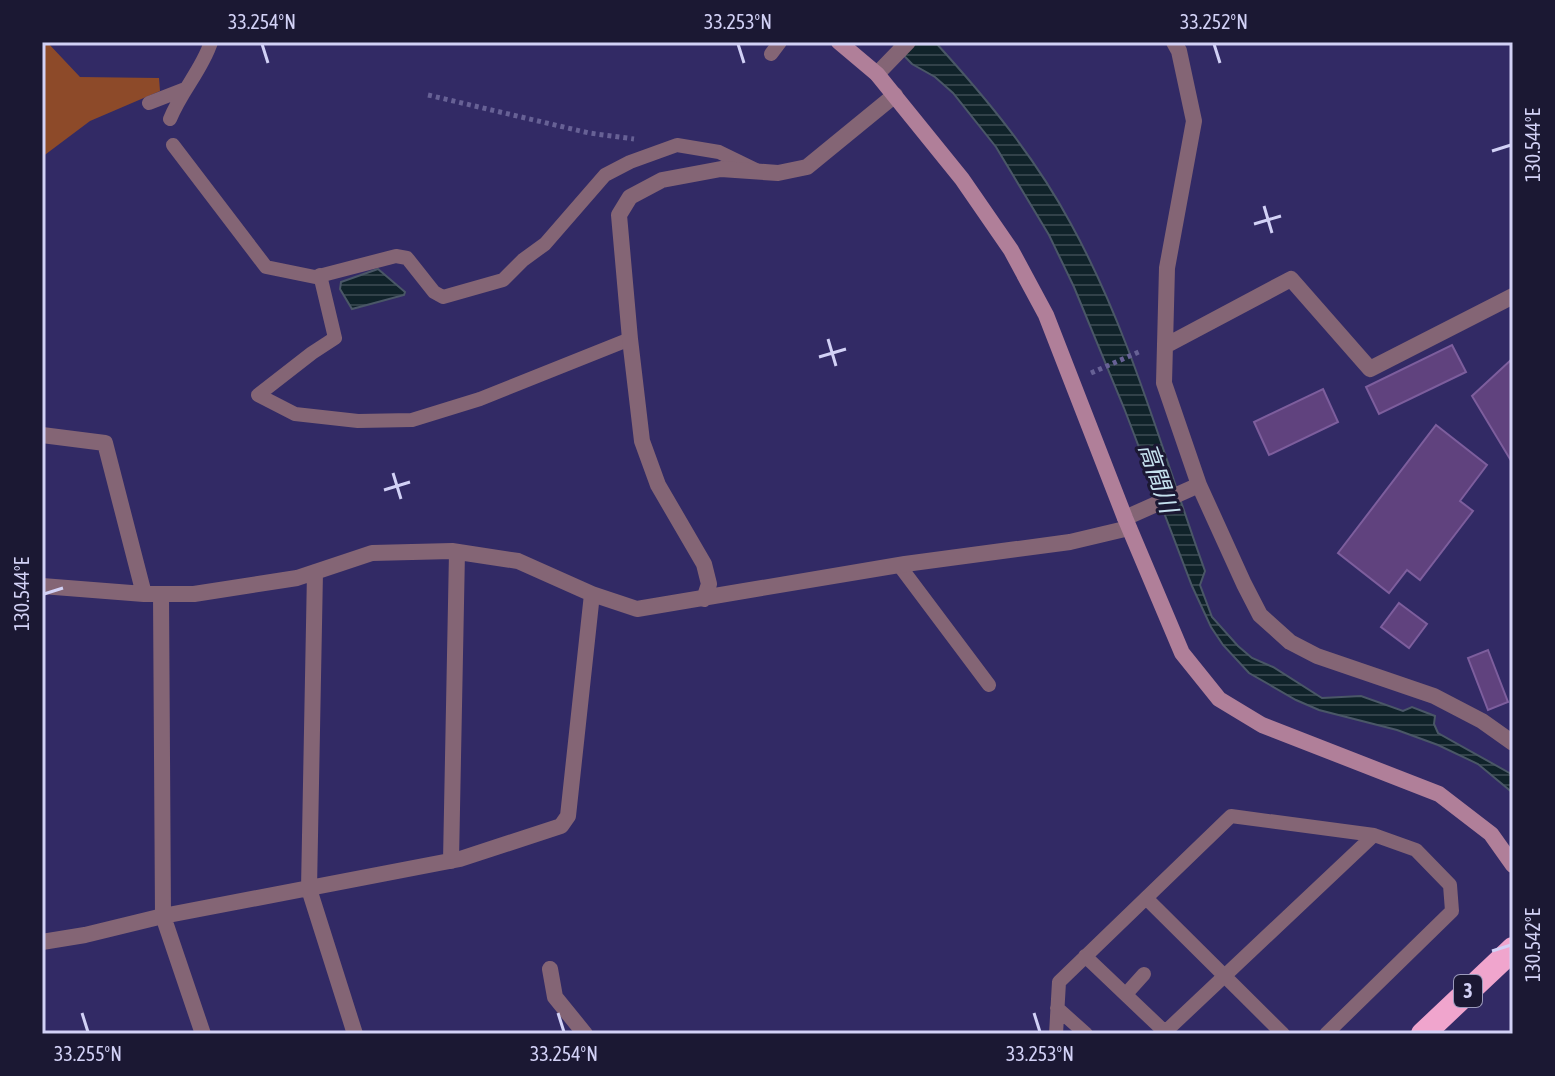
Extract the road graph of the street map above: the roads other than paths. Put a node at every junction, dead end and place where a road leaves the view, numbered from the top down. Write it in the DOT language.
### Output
graph roads {
  1 [pos="211,42"];
  2 [pos="839,42"];
  3 [pos="908,42"];
  4 [pos="1174,42"];
  5 [pos="877,74"];
  6 [pos="185,89"];
  7 [pos="895,95"];
  8 [pos="149,103"];
  9 [pos="170,119"];
  10 [pos="173,145"];
  11 [pos="760,172"];
  12 [pos="320,275"];
  13 [pos="1513,296"];
  14 [pos="630,339"];
  15 [pos="1165,346"];
  16 [pos="42,435"];
  17 [pos="1194,487"];
  18 [pos="1127,523"];
  19 [pos="457,552"];
  20 [pos="899,565"];
  21 [pos="315,572"];
  22 [pos="42,586"];
  23 [pos="152,594"];
  24 [pos="592,594"];
  25 [pos="704,599"];
  26 [pos="989,685"];
  27 [pos="1513,743"];
  28 [pos="1374,835"];
  29 [pos="451,861"];
  30 [pos="1513,865"];
  31 [pos="309,889"];
  32 [pos="1146,898"];
  33 [pos="163,916"];
  34 [pos="42,942"];
  35 [pos="1513,949"];
  36 [pos="1085,956"];
  37 [pos="550,969"];
  38 [pos="1144,974"];
  39 [pos="1226,977"];
  40 [pos="1126,994"];
  41 [pos="1057,1008"];
  42 [pos="1165,1033"];
  43 [pos="203,1034"];
  44 [pos="355,1034"];
  45 [pos="585,1034"];
  46 [pos="1056,1034"];
  47 [pos="1086,1034"];
  48 [pos="1283,1034"];
  49 [pos="1326,1034"];
  50 [pos="1423,1034"];
  1 -- 6 [label="lane"];
  2 -- 5 [label="street"];
  3 -- 5 [label="street"];
  4 -- 15 [label="street"];
  5 -- 7 [label="street"];
  6 -- 8 [label="lane"];
  6 -- 9 [label="lane"];
  7 -- 11 [label="street"];
  7 -- 18 [label="street"];
  10 -- 12 [label="lane"];
  11 -- 12 [label="lane"];
  11 -- 14 [label="street"];
  12 -- 14 [label="lane"];
  13 -- 15 [label="street"];
  14 -- 25 [label="street"];
  15 -- 17 [label="street"];
  16 -- 23 [label="street"];
  17 -- 18 [label="street"];
  17 -- 27 [label="street"];
  18 -- 20 [label="street"];
  18 -- 30 [label="street"];
  19 -- 21 [label="street"];
  19 -- 24 [label="street"];
  19 -- 29 [label="street"];
  20 -- 25 [label="street"];
  20 -- 26 [label="lane"];
  21 -- 23 [label="street"];
  21 -- 31 [label="street"];
  22 -- 23 [label="street"];
  23 -- 33 [label="street"];
  24 -- 25 [label="street"];
  24 -- 29 [label="street"];
  28 -- 32 [label="lane"];
  28 -- 39 [label="lane"];
  28 -- 49 [label="lane"];
  29 -- 31 [label="street"];
  31 -- 33 [label="street"];
  31 -- 44 [label="street"];
  32 -- 36 [label="lane"];
  32 -- 39 [label="lane"];
  33 -- 34 [label="street"];
  33 -- 43 [label="street"];
  35 -- 50 [label="highway, 3"];
  36 -- 40 [label="lane"];
  36 -- 41 [label="lane"];
  37 -- 45 [label="street"];
  38 -- 40 [label="lane"];
  39 -- 42 [label="lane"];
  39 -- 48 [label="lane"];
  40 -- 42 [label="lane"];
  41 -- 46 [label="lane"];
  41 -- 47 [label="lane"];
}
